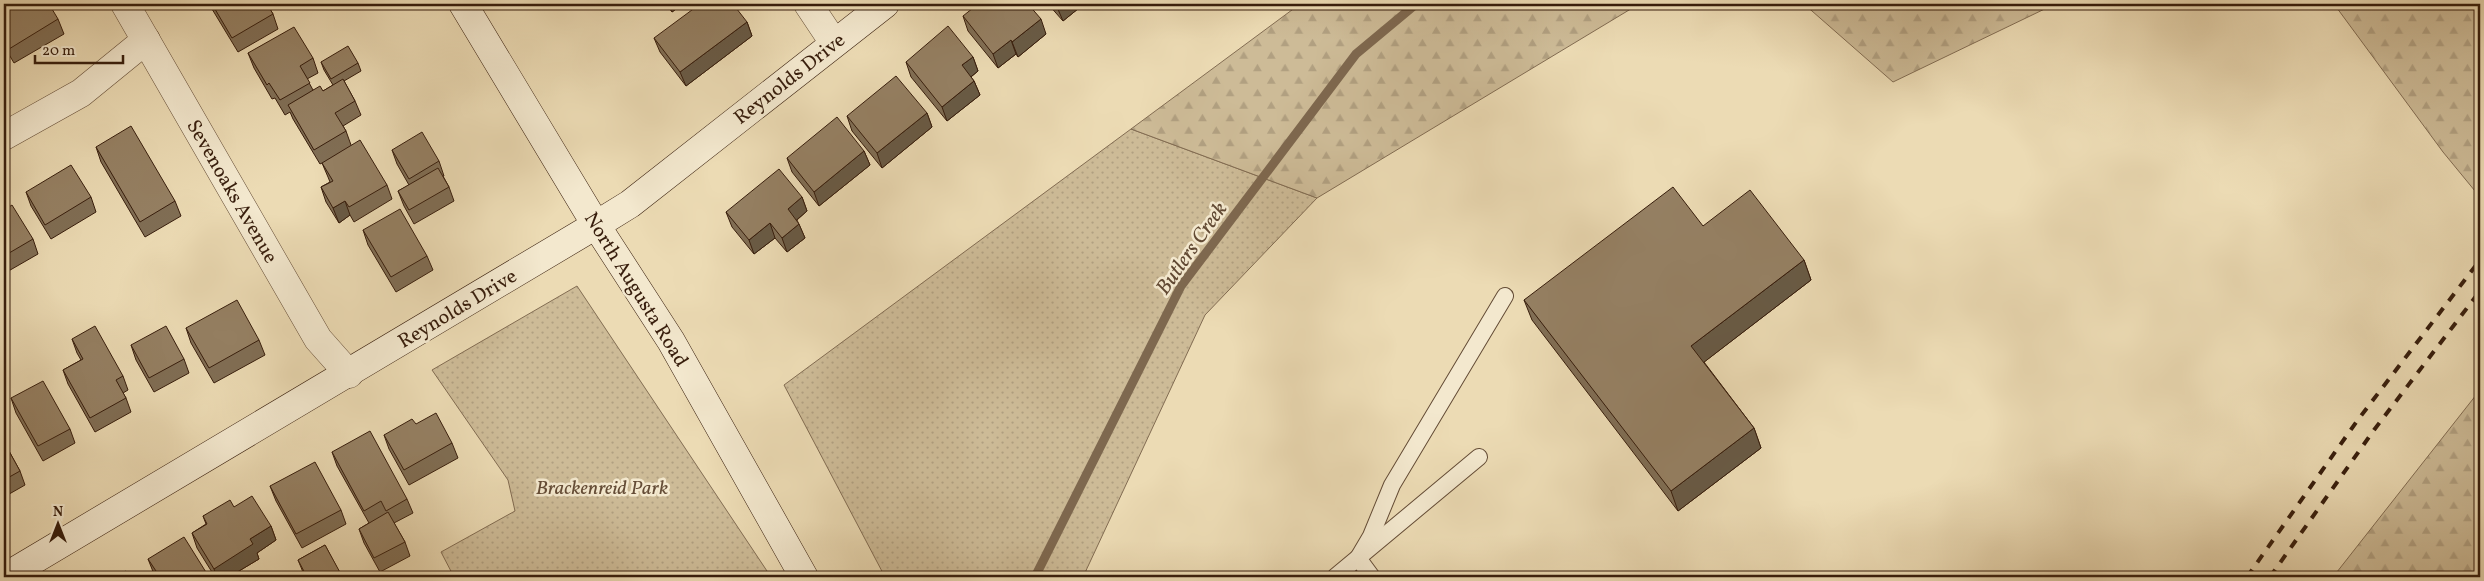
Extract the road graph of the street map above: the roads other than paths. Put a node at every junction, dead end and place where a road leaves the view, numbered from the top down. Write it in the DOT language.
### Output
graph roads {
  1 [pos="125,4"];
  2 [pos="463,4"];
  3 [pos="808,4"];
  4 [pos="885,4"];
  5 [pos="146,40"];
  6 [pos="834,43"];
  7 [pos="4,136"];
  8 [pos="596,226"];
  9 [pos="1505,296"];
  10 [pos="349,374"];
  11 [pos="1479,457"];
  12 [pos="1358,558"];
  13 [pos="5,577"];
  14 [pos="804,577"];
  15 [pos="1335,577"];
  16 [pos="1372,577"];
  1 -- 5 [label="street, Sevenoaks Avenue"];
  2 -- 8 [label="street, North Augusta Road"];
  3 -- 6 [label="street"];
  4 -- 6 [label="street, Reynolds Drive"];
  5 -- 7 [label="street"];
  5 -- 10 [label="street, Sevenoaks Avenue"];
  6 -- 8 [label="street, Reynolds Drive"];
  8 -- 10 [label="street, Reynolds Drive"];
  8 -- 14 [label="street, North Augusta Road"];
  9 -- 12 [label="lane"];
  10 -- 13 [label="street, Reynolds Drive"];
  11 -- 12 [label="lane"];
  12 -- 15 [label="lane"];
  12 -- 16 [label="lane"];
}
